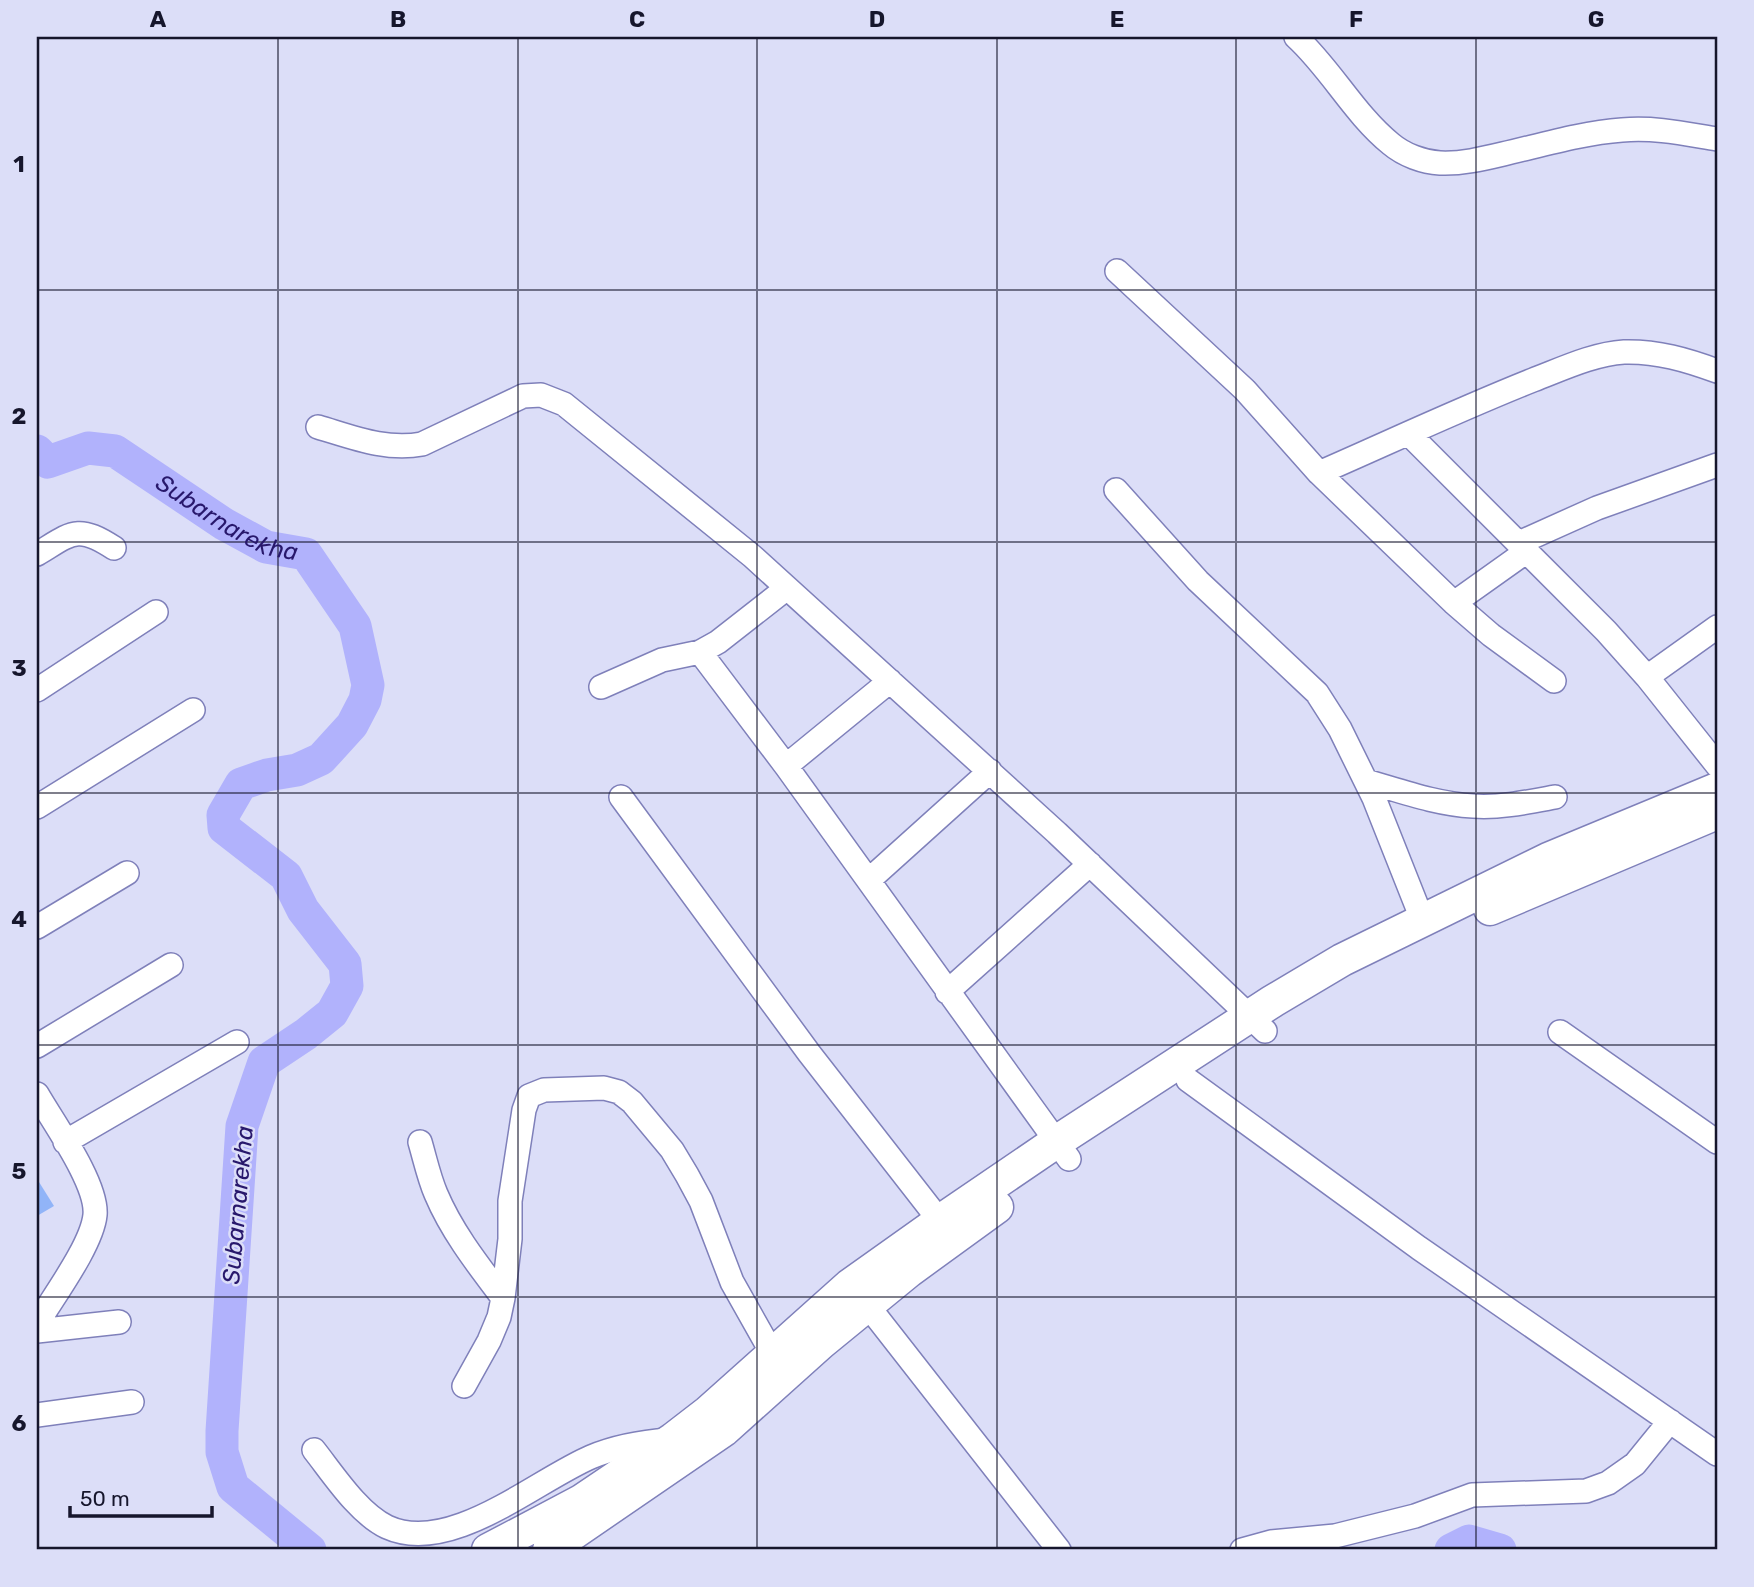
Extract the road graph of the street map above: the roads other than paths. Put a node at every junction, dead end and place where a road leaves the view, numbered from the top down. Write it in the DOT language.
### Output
graph roads {
  1 [pos="1296,37"];
  2 [pos="1717,139"];
  3 [pos="1117,271"];
  4 [pos="1717,372"];
  5 [pos="318,428"];
  6 [pos="1409,434"];
  7 [pos="1717,465"];
  8 [pos="1318,473"];
  9 [pos="1116,490"];
  10 [pos="1523,547"];
  11 [pos="114,548"];
  12 [pos="37,554"];
  13 [pos="788,588"];
  14 [pos="1454,603"];
  15 [pos="156,612"];
  16 [pos="1717,627"];
  17 [pos="700,652"];
  18 [pos="1647,677"];
  19 [pos="890,681"];
  20 [pos="1554,681"];
  21 [pos="601,687"];
  22 [pos="37,690"];
  23 [pos="193,710"];
  24 [pos="1717,765"];
  25 [pos="786,766"];
  26 [pos="989,771"];
  27 [pos="1366,781"];
  28 [pos="1717,789"];
  29 [pos="621,797"];
  30 [pos="1555,797"];
  31 [pos="37,807"];
  32 [pos="1717,813"];
  33 [pos="1090,864"];
  34 [pos="127,873"];
  35 [pos="869,880"];
  36 [pos="1422,919"];
  37 [pos="37,927"];
  38 [pos="171,965"];
  39 [pos="947,992"];
  40 [pos="1257,1023"];
  41 [pos="1560,1032"];
  42 [pos="237,1042"];
  43 [pos="37,1046"];
  44 [pos="1188,1080"];
  45 [pos="37,1094"];
  46 [pos="65,1142"];
  47 [pos="420,1142"];
  48 [pos="1717,1142"];
  49 [pos="1063,1151"];
  50 [pos="940,1221"];
  51 [pos="503,1298"];
  52 [pos="868,1306"];
  53 [pos="119,1322"];
  54 [pos="37,1324"];
  55 [pos="37,1331"];
  56 [pos="772,1353"];
  57 [pos="464,1387"];
  58 [pos="132,1402"];
  59 [pos="37,1415"];
  60 [pos="1670,1421"];
  61 [pos="724,1430"];
  62 [pos="673,1439"];
  63 [pos="314,1450"];
  64 [pos="1717,1454"];
  65 [pos="488,1550"];
  66 [pos="549,1550"];
  67 [pos="1059,1550"];
  68 [pos="1242,1550"];
  1 -- 2 [label="street"];
  3 -- 8 [label="street"];
  4 -- 6 [label="street"];
  5 -- 13 [label="street"];
  6 -- 8 [label="street"];
  6 -- 10 [label="street"];
  7 -- 10 [label="street"];
  8 -- 14 [label="street"];
  9 -- 27 [label="street"];
  10 -- 14 [label="street"];
  10 -- 18 [label="street"];
  11 -- 12 [label="street"];
  13 -- 17 [label="street"];
  13 -- 19 [label="street"];
  14 -- 20 [label="street"];
  15 -- 22 [label="street"];
  16 -- 18 [label="street"];
  17 -- 21 [label="street"];
  17 -- 25 [label="street"];
  18 -- 24 [label="street"];
  19 -- 25 [label="street"];
  19 -- 26 [label="street"];
  23 -- 31 [label="street"];
  25 -- 35 [label="street"];
  26 -- 33 [label="street"];
  26 -- 35 [label="street"];
  27 -- 30 [label="street"];
  27 -- 36 [label="street"];
  28 -- 36 [label="main road"];
  29 -- 50 [label="street"];
  32 -- 40 [label="main road"];
  33 -- 39 [label="street"];
  33 -- 40 [label="street"];
  34 -- 37 [label="street"];
  35 -- 39 [label="street"];
  36 -- 40 [label="main road"];
  38 -- 43 [label="street"];
  39 -- 49 [label="street"];
  40 -- 44 [label="main road"];
  40 -- 49 [label="main road"];
  41 -- 48 [label="street"];
  42 -- 46 [label="street"];
  44 -- 49 [label="main road"];
  44 -- 60 [label="street"];
  45 -- 46 [label="street"];
  46 -- 54 [label="street"];
  47 -- 51 [label="street"];
  49 -- 50 [label="main road"];
  49 -- 52 [label="main road"];
  50 -- 56 [label="main road"];
  51 -- 56 [label="street"];
  51 -- 57 [label="street"];
  52 -- 61 [label="main road"];
  52 -- 67 [label="street"];
  53 -- 55 [label="street"];
  56 -- 62 [label="main road"];
  58 -- 59 [label="street"];
  60 -- 64 [label="street"];
  60 -- 68 [label="street"];
  61 -- 62 [label="street"];
  61 -- 66 [label="main road"];
  62 -- 63 [label="street"];
  62 -- 65 [label="main road"];
}
